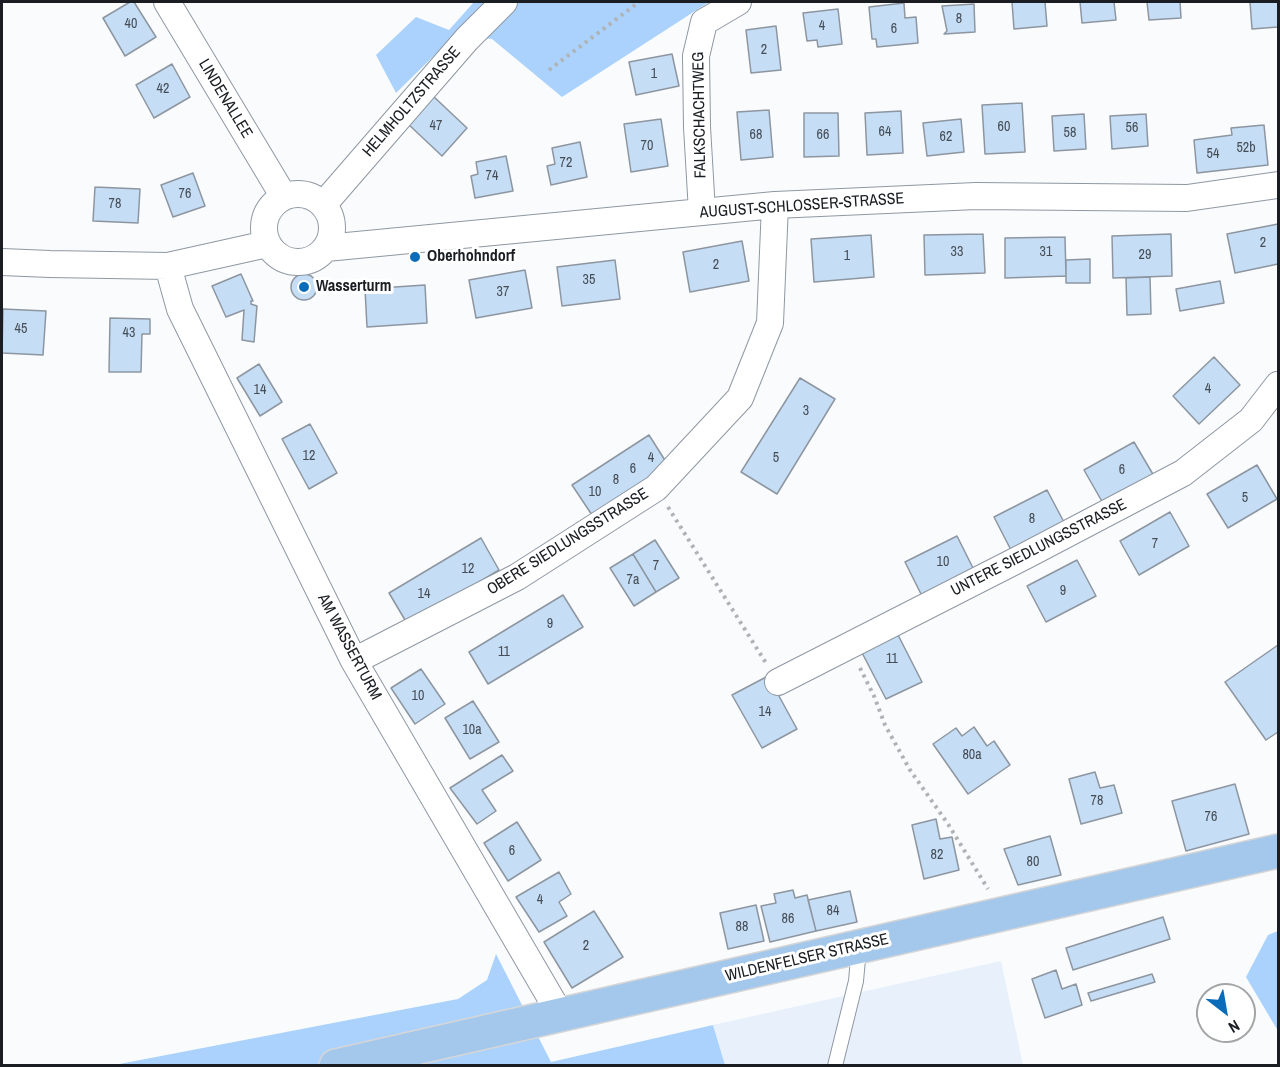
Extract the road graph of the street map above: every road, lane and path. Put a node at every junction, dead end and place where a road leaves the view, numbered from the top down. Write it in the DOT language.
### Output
graph roads {
  1 [pos="166,2"];
  2 [pos="504,2"];
  3 [pos="639,2"];
  4 [pos="738,2"];
  5 [pos="549,70"];
  6 [pos="1278,185"];
  7 [pos="284,197"];
  8 [pos="323,205"];
  9 [pos="775,205"];
  10 [pos="702,212"];
  11 [pos="267,244"];
  12 [pos="326,248"];
  13 [pos="2,262"];
  14 [pos="168,266"];
  15 [pos="1278,385"];
  16 [pos="656,488"];
  17 [pos="848,646"];
  18 [pos="354,660"];
  19 [pos="778,682"];
  20 [pos="1278,851"];
  21 [pos="998,915"];
  22 [pos="859,946"];
  23 [pos="560,1014"];
  24 [pos="336,1065"];
  25 [pos="835,1065"];
  1 -- 7 [label="street, LINDENALLEE"];
  2 -- 8 [label="street, HELMHOLTZSTRASSE"];
  3 -- 5 [label="path"];
  4 -- 10 [label="street, FALKSCHACHTWEG"];
  6 -- 9 [label="street, AUGUST-SCHLOSSER-STRASSE"];
  7 -- 8 [label="street"];
  7 -- 11 [label="street"];
  8 -- 12 [label="street"];
  9 -- 10 [label="street, AUGUST-SCHLOSSER-STRASSE"];
  9 -- 16 [label="street, OBERE SIEDLUNGSSTRASSE"];
  10 -- 12 [label="street, AUGUST-SCHLOSSER-STRASSE"];
  11 -- 12 [label="street"];
  11 -- 14 [label="street"];
  13 -- 14 [label="street"];
  14 -- 18 [label="street, AM WASSERTURM"];
  15 -- 17 [label="street, UNTERE SIEDLUNGSSTRASSE"];
  16 -- 18 [label="street, OBERE SIEDLUNGSSTRASSE"];
  16 -- 19 [label="path"];
  17 -- 19 [label="street, UNTERE SIEDLUNGSSTRASSE"];
  17 -- 21 [label="path"];
  18 -- 23 [label="street, AM WASSERTURM"];
  20 -- 21 [label="main road, WILDENFELSER STRASSE"];
  21 -- 22 [label="main road, WILDENFELSER STRASSE"];
  22 -- 23 [label="main road, WILDENFELSER STRASSE"];
  22 -- 25 [label="lane"];
  23 -- 24 [label="main road, WILDENFELSER STRASSE"];
}
